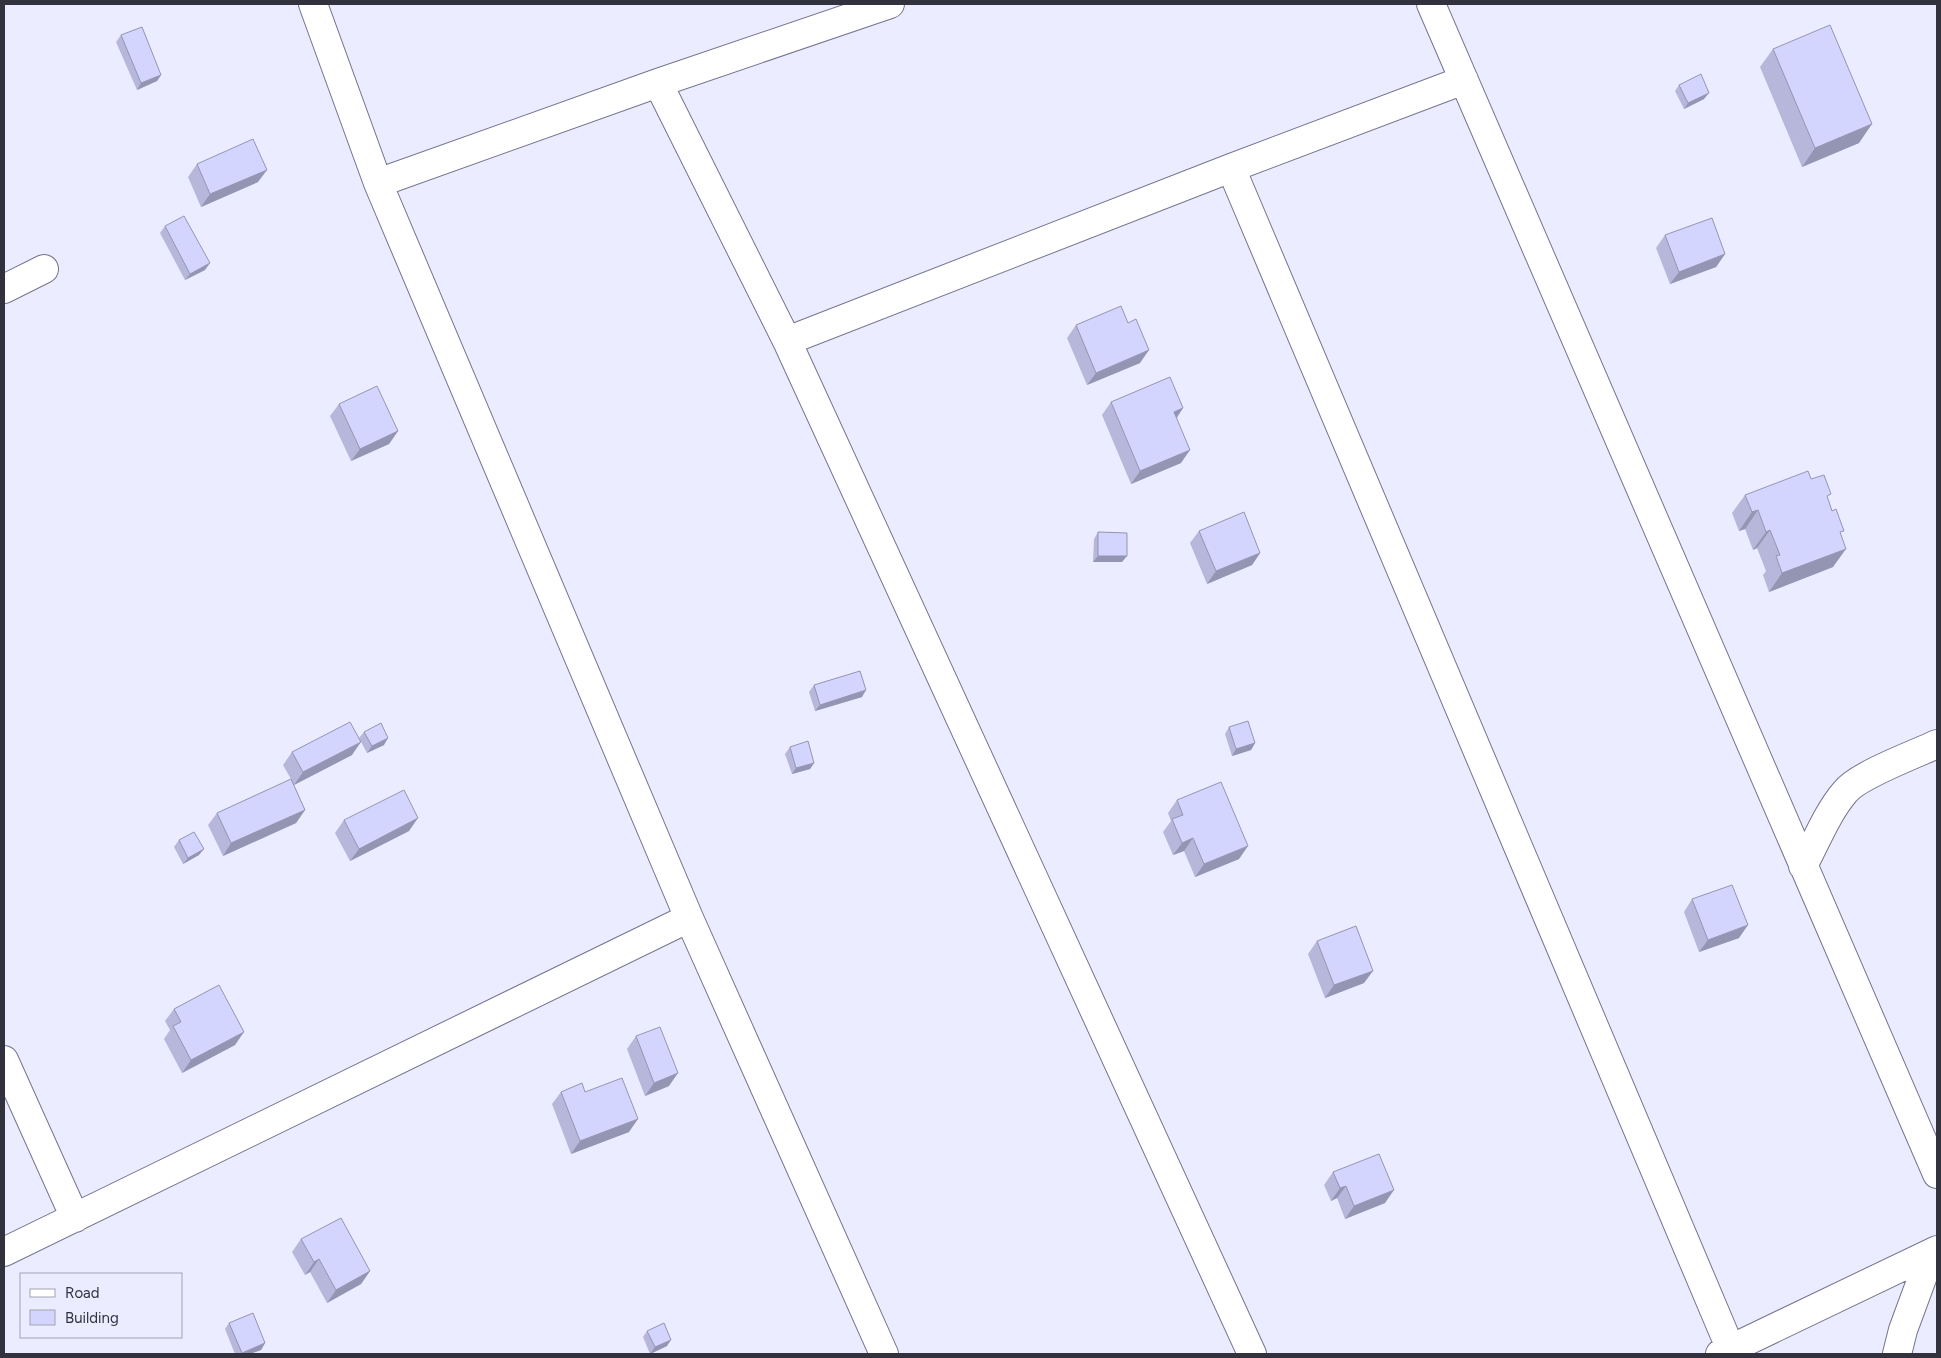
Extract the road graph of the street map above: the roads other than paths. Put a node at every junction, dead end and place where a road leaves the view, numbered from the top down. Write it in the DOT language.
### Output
graph roads {
  1 [pos="313,4"];
  2 [pos="890,4"];
  3 [pos="1431,4"];
  4 [pos="1464,80"];
  5 [pos="658,83"];
  6 [pos="1231,168"];
  7 [pos="378,183"];
  8 [pos="44,269"];
  9 [pos="4,289"];
  10 [pos="787,341"];
  11 [pos="1937,744"];
  12 [pos="1803,866"];
  13 [pos="689,918"];
  14 [pos="4,1060"];
  15 [pos="1937,1174"];
  16 [pos="75,1218"];
  17 [pos="4,1252"];
  18 [pos="1934,1252"];
  19 [pos="1725,1352"];
  20 [pos="884,1354"];
  21 [pos="1252,1354"];
  22 [pos="1897,1354"];
  1 -- 7 [label="street"];
  2 -- 5 [label="street"];
  3 -- 4 [label="street"];
  4 -- 6 [label="street"];
  4 -- 12 [label="street"];
  5 -- 7 [label="street"];
  5 -- 10 [label="street"];
  6 -- 10 [label="street"];
  6 -- 19 [label="street"];
  7 -- 13 [label="street"];
  8 -- 9 [label="street"];
  10 -- 21 [label="street"];
  11 -- 12 [label="street"];
  12 -- 15 [label="street"];
  13 -- 16 [label="street"];
  13 -- 20 [label="street"];
  14 -- 16 [label="street"];
  16 -- 17 [label="street"];
  18 -- 19 [label="street"];
  18 -- 22 [label="street"];
}
